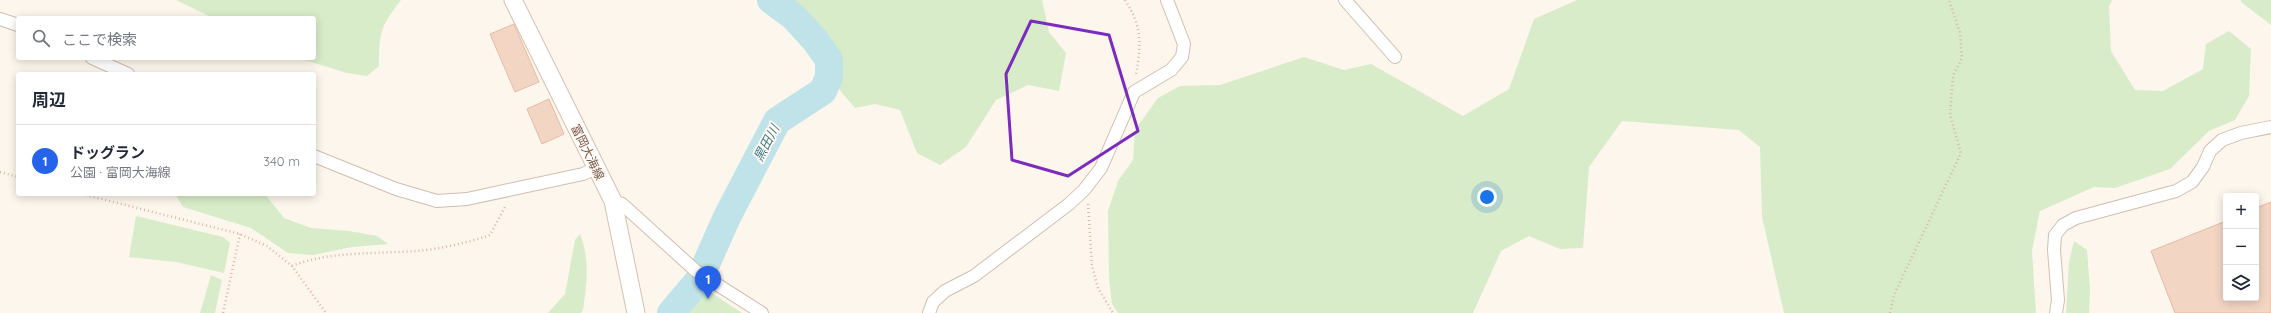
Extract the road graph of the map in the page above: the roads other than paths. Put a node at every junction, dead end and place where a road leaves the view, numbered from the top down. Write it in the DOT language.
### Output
graph roads {
  1 [pos="513,0"];
  2 [pos="1167,0"];
  3 [pos="1345,0"];
  4 [pos="0,19"];
  5 [pos="16,25"];
  6 [pos="1395,57"];
  7 [pos="96,60"];
  8 [pos="124,72"];
  9 [pos="2271,127"];
  10 [pos="316,157"];
  11 [pos="596,168"];
  12 [pos="613,201"];
  13 [pos="636,313"];
  14 [pos="762,313"];
  15 [pos="929,313"];
  16 [pos="2056,313"];
  1 -- 11 [label="main road, 富岡大海線"];
  2 -- 15 [label="street"];
  3 -- 6 [label="street"];
  4 -- 5 [label="street"];
  7 -- 8 [label="street"];
  9 -- 16 [label="street"];
  10 -- 11 [label="street"];
  11 -- 12 [label="main road, 富岡大海線"];
  12 -- 13 [label="main road, 富岡大海線"];
  12 -- 14 [label="street"];
}
